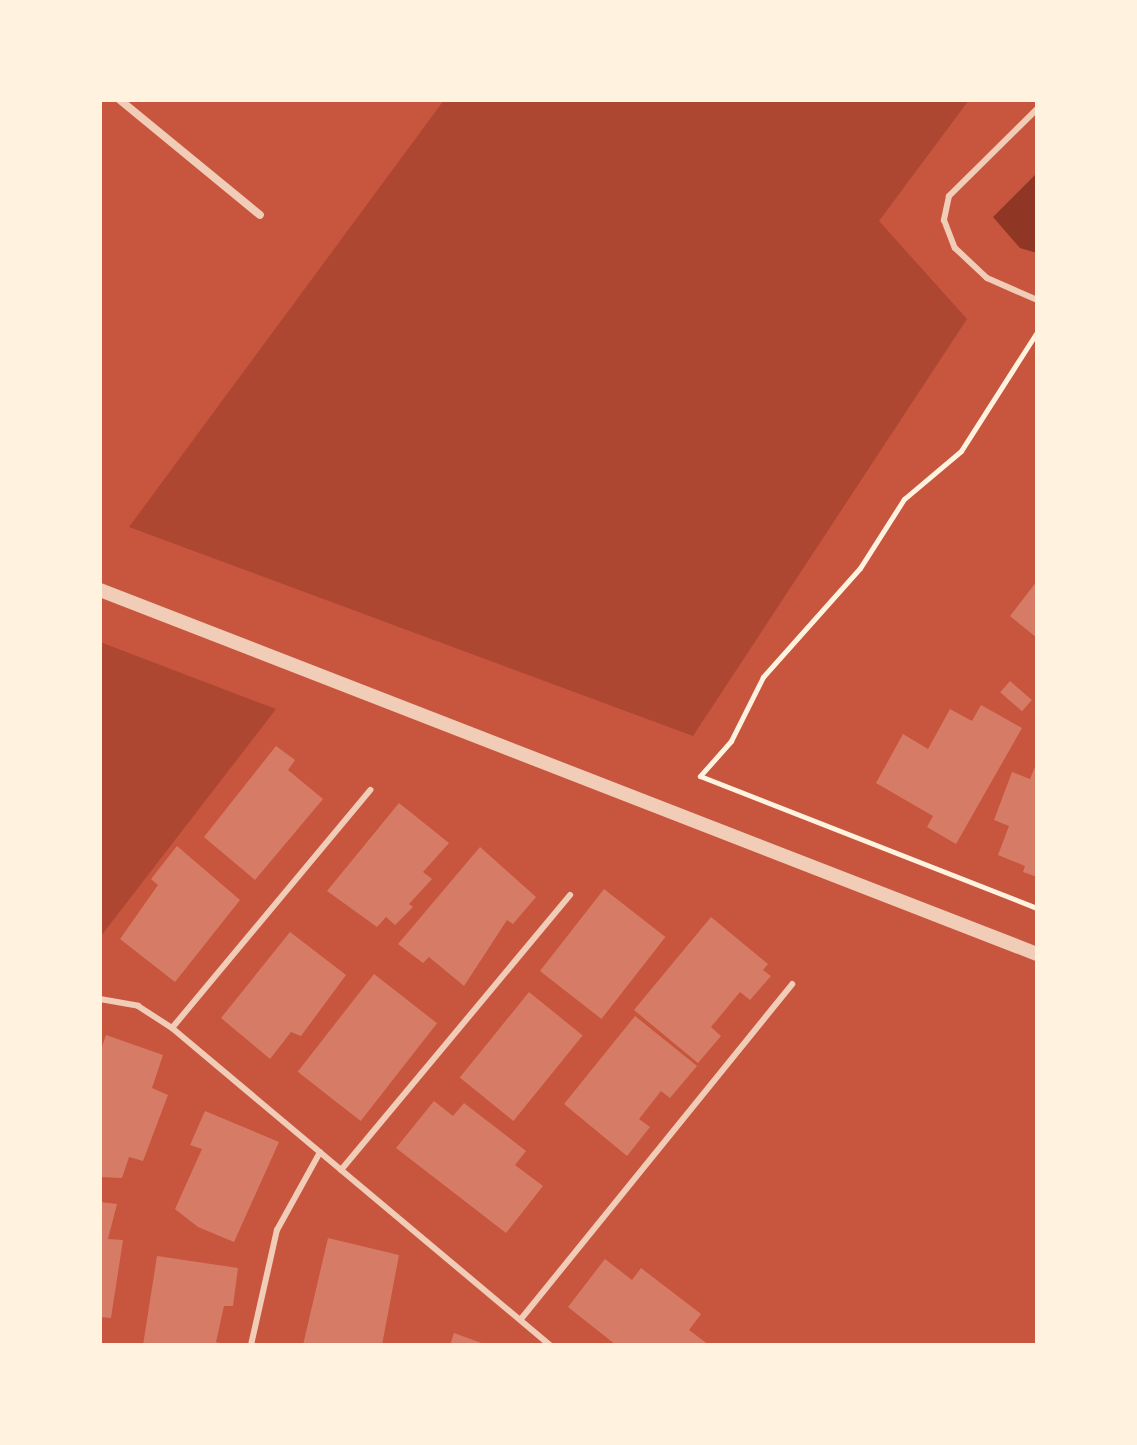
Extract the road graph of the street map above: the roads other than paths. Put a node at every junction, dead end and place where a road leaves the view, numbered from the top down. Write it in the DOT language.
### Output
graph roads {
  1 [pos="120,100"];
  2 [pos="1037,109"];
  3 [pos="260,215"];
  4 [pos="1037,300"];
  5 [pos="100,590"];
  6 [pos="370,790"];
  7 [pos="570,895"];
  8 [pos="1037,954"];
  9 [pos="792,984"];
  10 [pos="103,998"];
  11 [pos="172,1028"];
  12 [pos="320,1152"];
  13 [pos="341,1170"];
  14 [pos="521,1319"];
  15 [pos="251,1345"];
  16 [pos="550,1345"];
  1 -- 3 [label="street"];
  2 -- 4 [label="lane"];
  5 -- 8 [label="street"];
  6 -- 11 [label="lane"];
  7 -- 13 [label="lane"];
  9 -- 14 [label="lane"];
  10 -- 11 [label="lane"];
  11 -- 12 [label="lane"];
  12 -- 13 [label="lane"];
  12 -- 15 [label="lane"];
  13 -- 14 [label="lane"];
  14 -- 16 [label="lane"];
}
